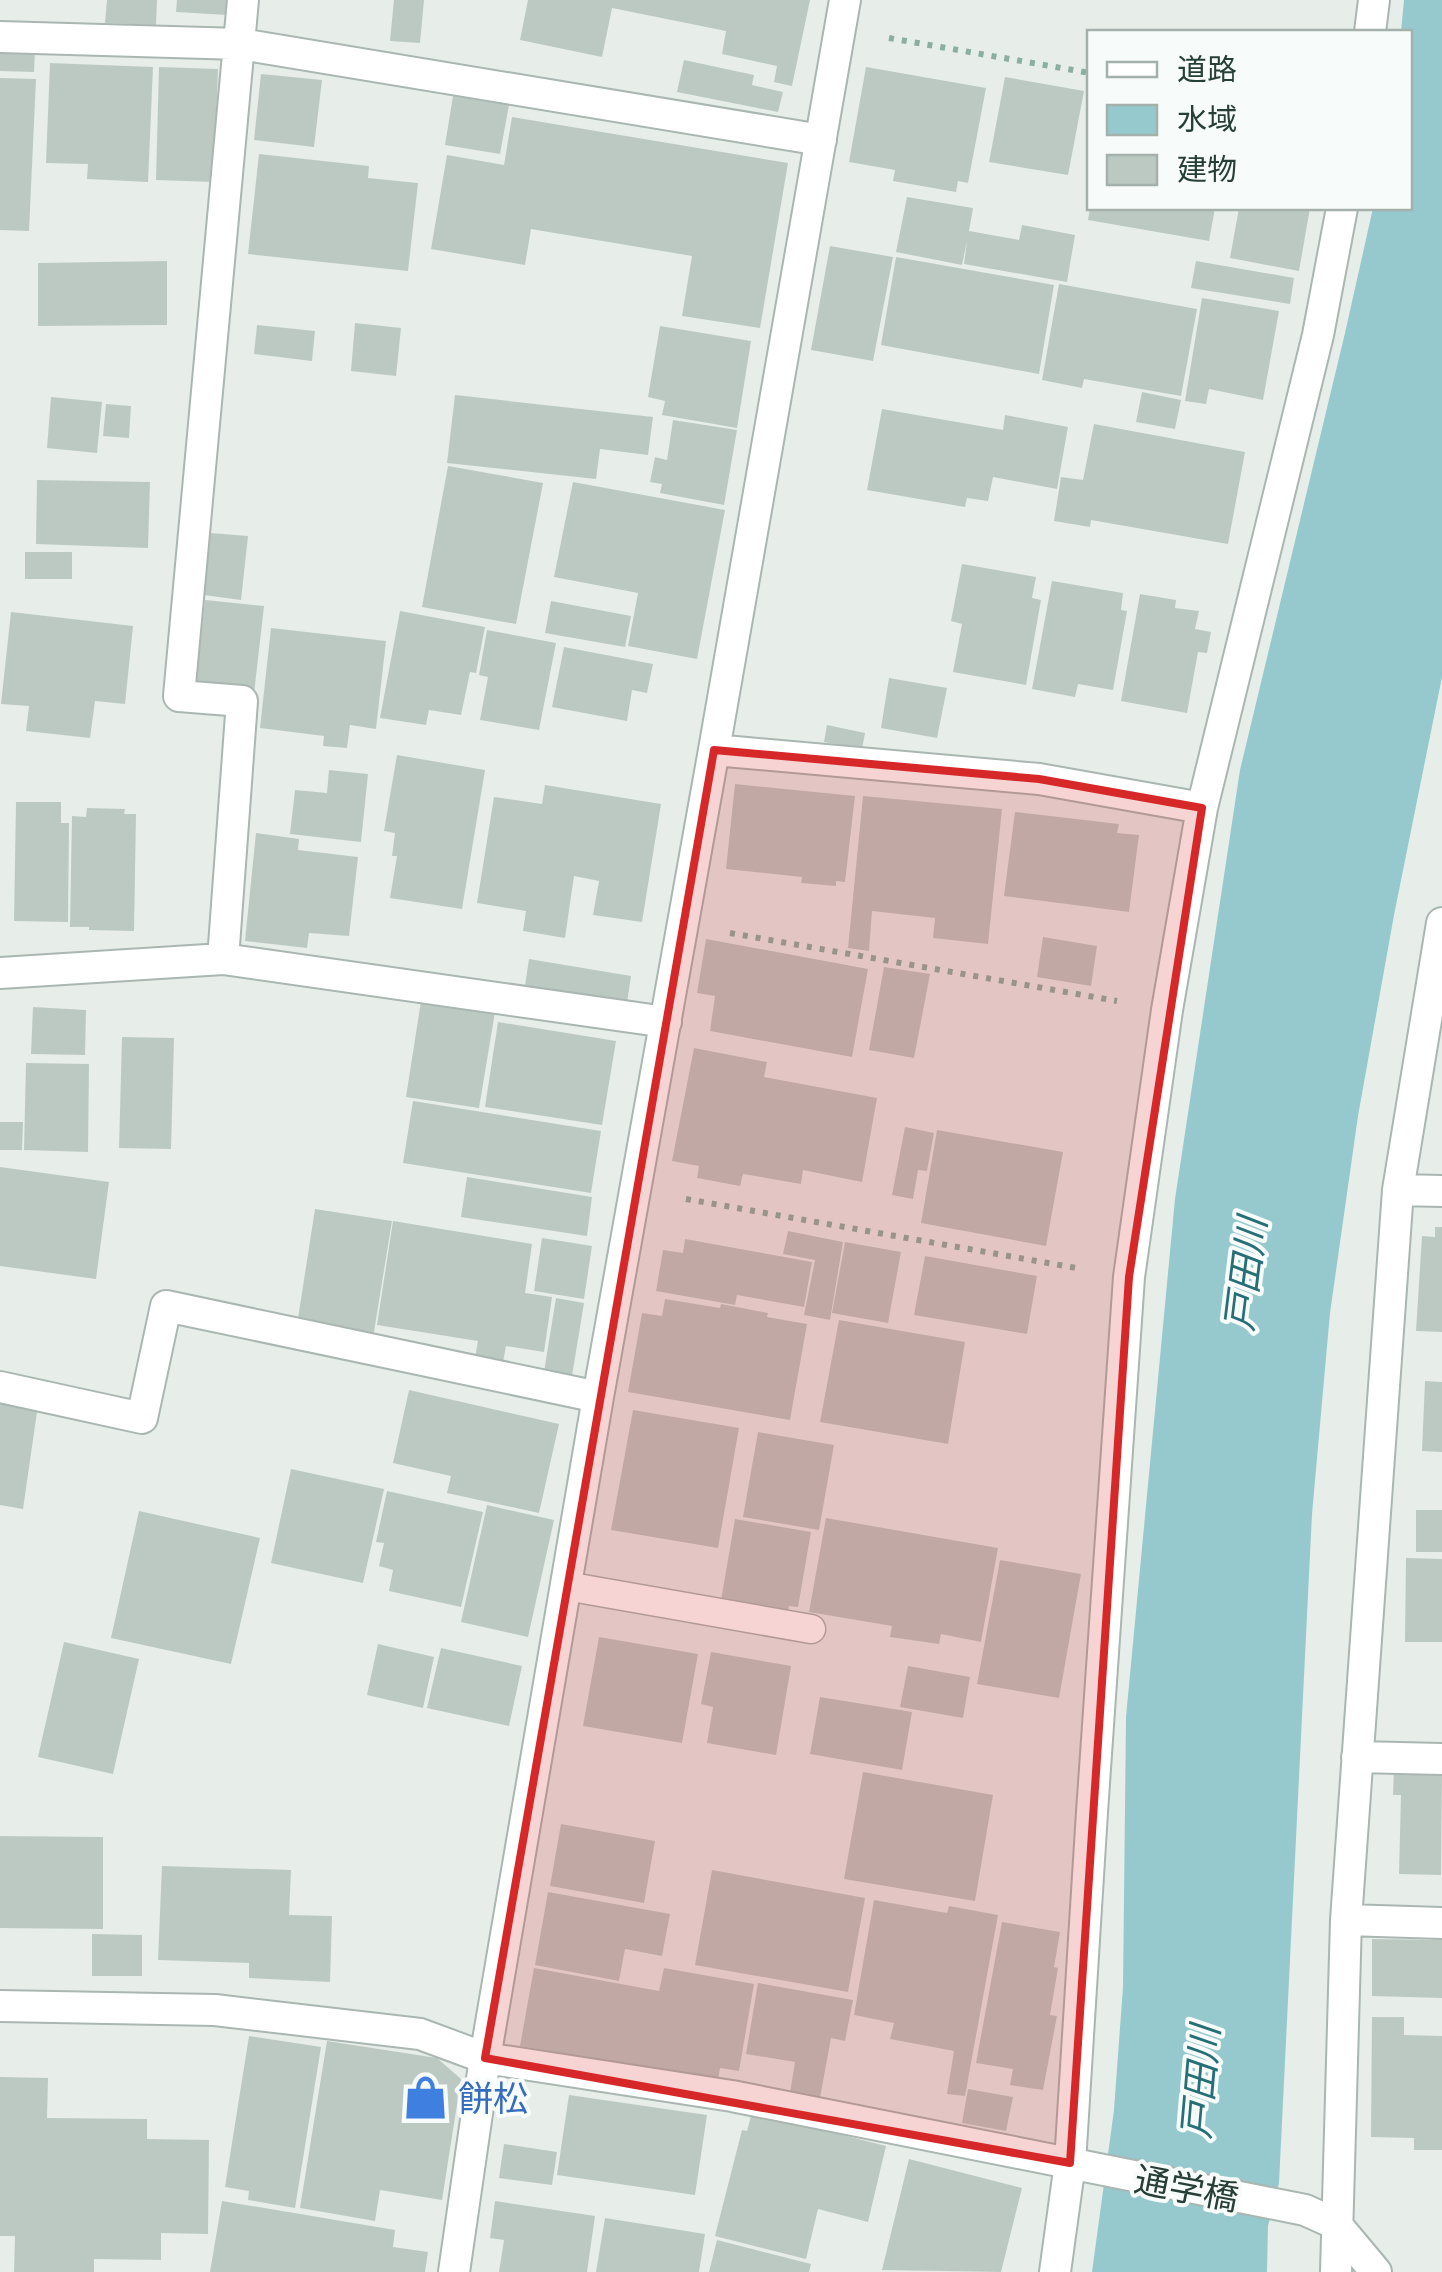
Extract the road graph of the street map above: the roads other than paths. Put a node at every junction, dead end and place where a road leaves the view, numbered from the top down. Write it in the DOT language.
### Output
graph roads {
  1 [pos="244,0"];
  2 [pos="1374,0"];
  3 [pos="842,15"];
  4 [pos="1370,30"];
  5 [pos="0,37"];
  6 [pos="240,44"];
  7 [pos="821,140"];
  8 [pos="1342,210"];
  9 [pos="714,750"];
  10 [pos="1202,808"];
  11 [pos="1442,923"];
  12 [pos="223,959"];
  13 [pos="0,972"];
  14 [pos="666,1022"];
  15 [pos="1398,1190"];
  16 [pos="1442,1191"];
  17 [pos="0,1387"];
  18 [pos="598,1397"];
  19 [pos="566,1586"];
  20 [pos="811,1629"];
  21 [pos="1357,1756"];
  22 [pos="1442,1759"];
  23 [pos="1346,1920"];
  24 [pos="1442,1923"];
  25 [pos="0,2006"];
  26 [pos="484,2058"];
  27 [pos="1070,2163"];
  28 [pos="1336,2224"];
  29 [pos="454,2272"];
  30 [pos="1055,2272"];
  31 [pos="1336,2272"];
  32 [pos="1376,2272"];
  1 -- 6 [label="street"];
  2 -- 4 [label="street"];
  3 -- 7 [label="street"];
  5 -- 6 [label="street"];
  6 -- 7 [label="street"];
  6 -- 12 [label="street"];
  7 -- 9 [label="street"];
  8 -- 10 [label="street"];
  9 -- 10 [label="street"];
  9 -- 14 [label="street"];
  10 -- 27 [label="street"];
  11 -- 15 [label="street"];
  12 -- 13 [label="street"];
  12 -- 14 [label="street"];
  14 -- 18 [label="street"];
  15 -- 16 [label="street"];
  15 -- 21 [label="street"];
  17 -- 18 [label="street"];
  18 -- 19 [label="street"];
  19 -- 20 [label="lane"];
  19 -- 26 [label="street"];
  21 -- 22 [label="street"];
  21 -- 23 [label="street"];
  23 -- 24 [label="street"];
  23 -- 28 [label="street"];
  25 -- 26 [label="street, 通学橋"];
  26 -- 27 [label="street, 通学橋"];
  26 -- 29 [label="street"];
  27 -- 28 [label="street, 通学橋"];
  27 -- 30 [label="street"];
  28 -- 31 [label="street"];
  28 -- 32 [label="street"];
}
